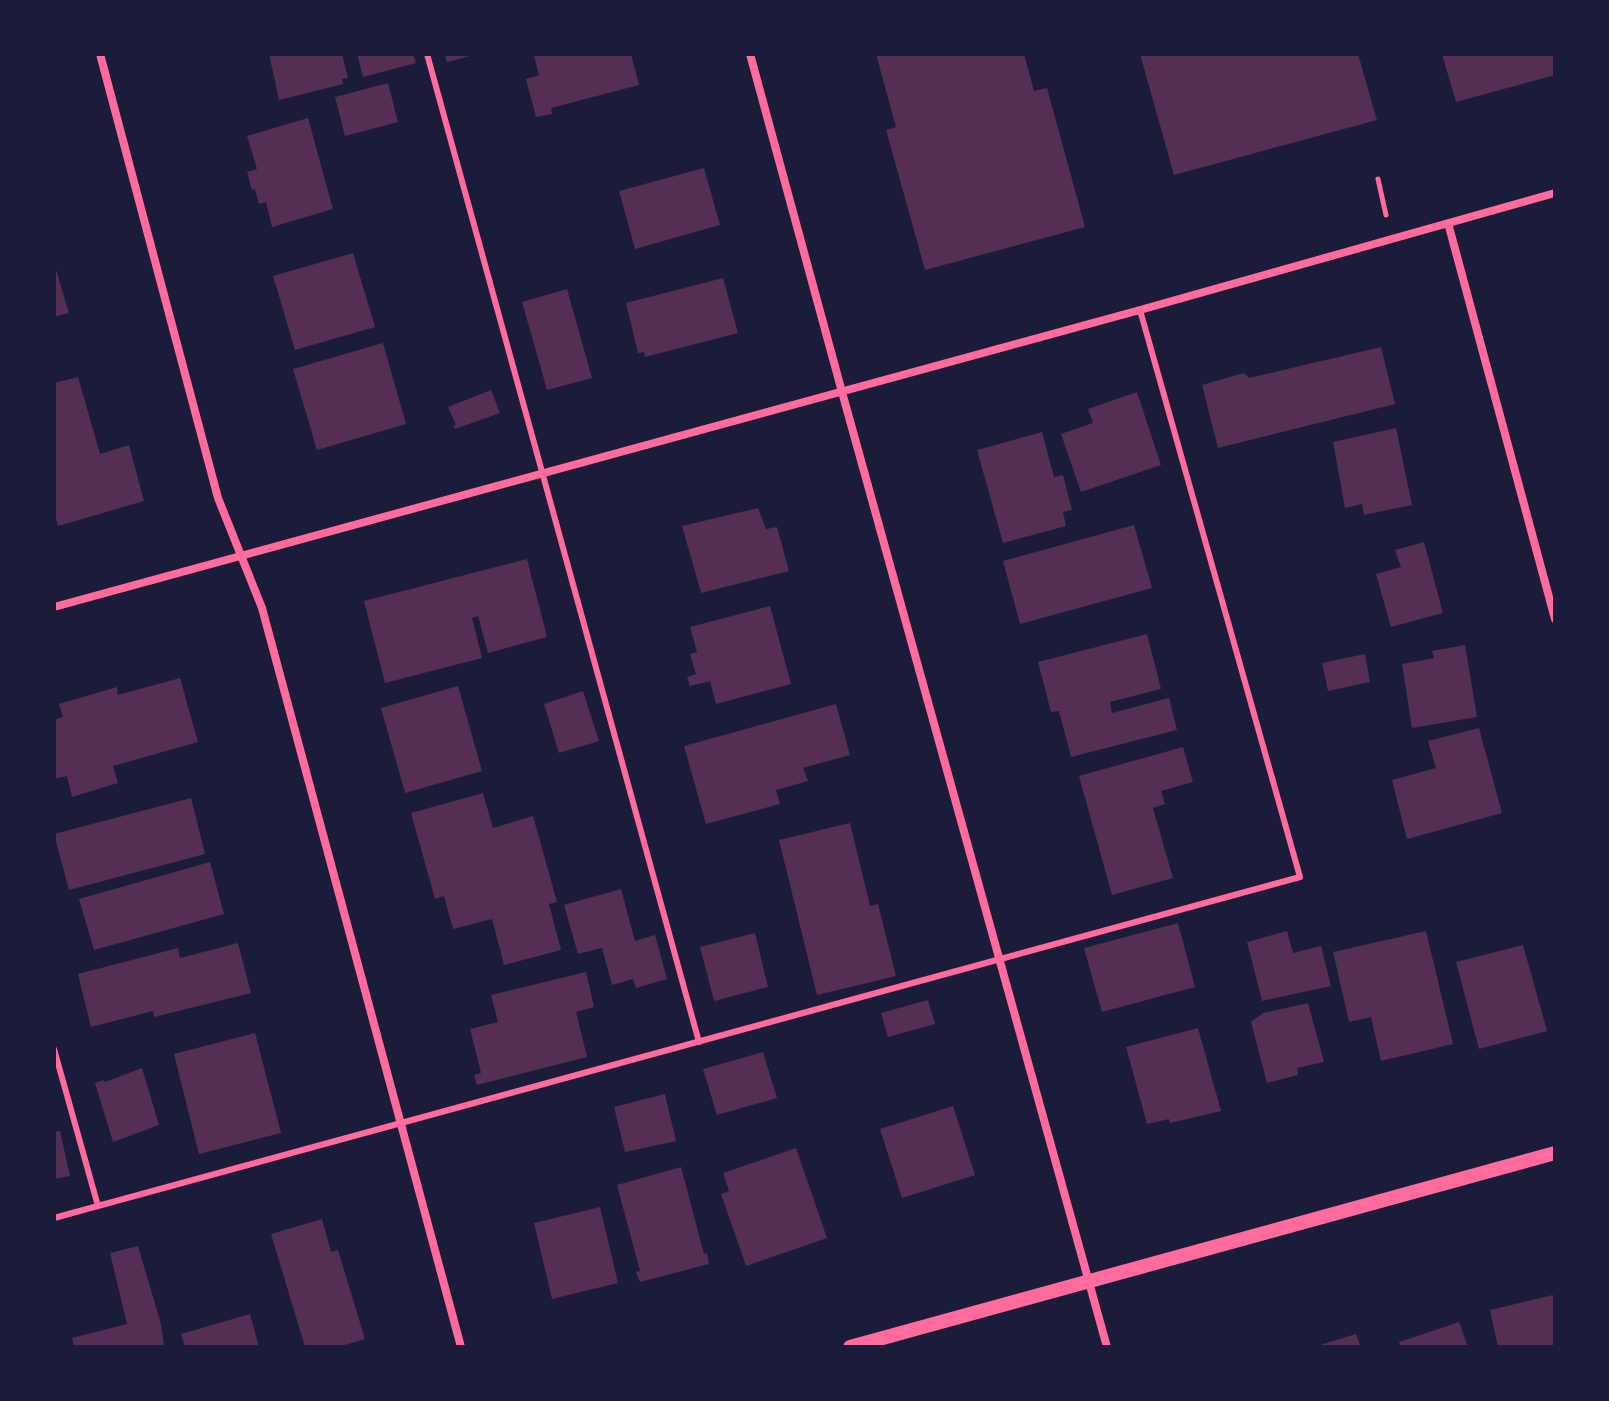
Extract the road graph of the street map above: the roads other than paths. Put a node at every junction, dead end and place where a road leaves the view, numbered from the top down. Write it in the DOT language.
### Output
graph roads {
  1 [pos="100,54"];
  2 [pos="427,54"];
  3 [pos="750,54"];
  4 [pos="1555,193"];
  5 [pos="1448,223"];
  6 [pos="1140,310"];
  7 [pos="842,392"];
  8 [pos="541,473"];
  9 [pos="241,555"];
  10 [pos="54,607"];
  11 [pos="1555,619"];
  12 [pos="999,960"];
  13 [pos="699,1042"];
  14 [pos="54,1049"];
  15 [pos="400,1123"];
  16 [pos="1555,1153"];
  17 [pos="98,1206"];
  18 [pos="54,1218"];
  19 [pos="1089,1282"];
  20 [pos="461,1347"];
  21 [pos="850,1347"];
  22 [pos="1107,1347"];
  1 -- 9 [label="street"];
  2 -- 8 [label="lane"];
  3 -- 7 [label="street"];
  4 -- 5 [label="street"];
  5 -- 6 [label="street"];
  5 -- 11 [label="street"];
  6 -- 7 [label="street"];
  6 -- 12 [label="lane"];
  7 -- 8 [label="street"];
  7 -- 12 [label="street"];
  8 -- 9 [label="street"];
  8 -- 13 [label="lane"];
  9 -- 10 [label="street"];
  9 -- 15 [label="street"];
  12 -- 13 [label="lane"];
  12 -- 19 [label="street"];
  13 -- 15 [label="lane"];
  14 -- 17 [label="lane"];
  15 -- 17 [label="lane"];
  15 -- 20 [label="street"];
  16 -- 19 [label="street"];
  17 -- 18 [label="lane"];
  19 -- 21 [label="street"];
  19 -- 22 [label="street"];
}
